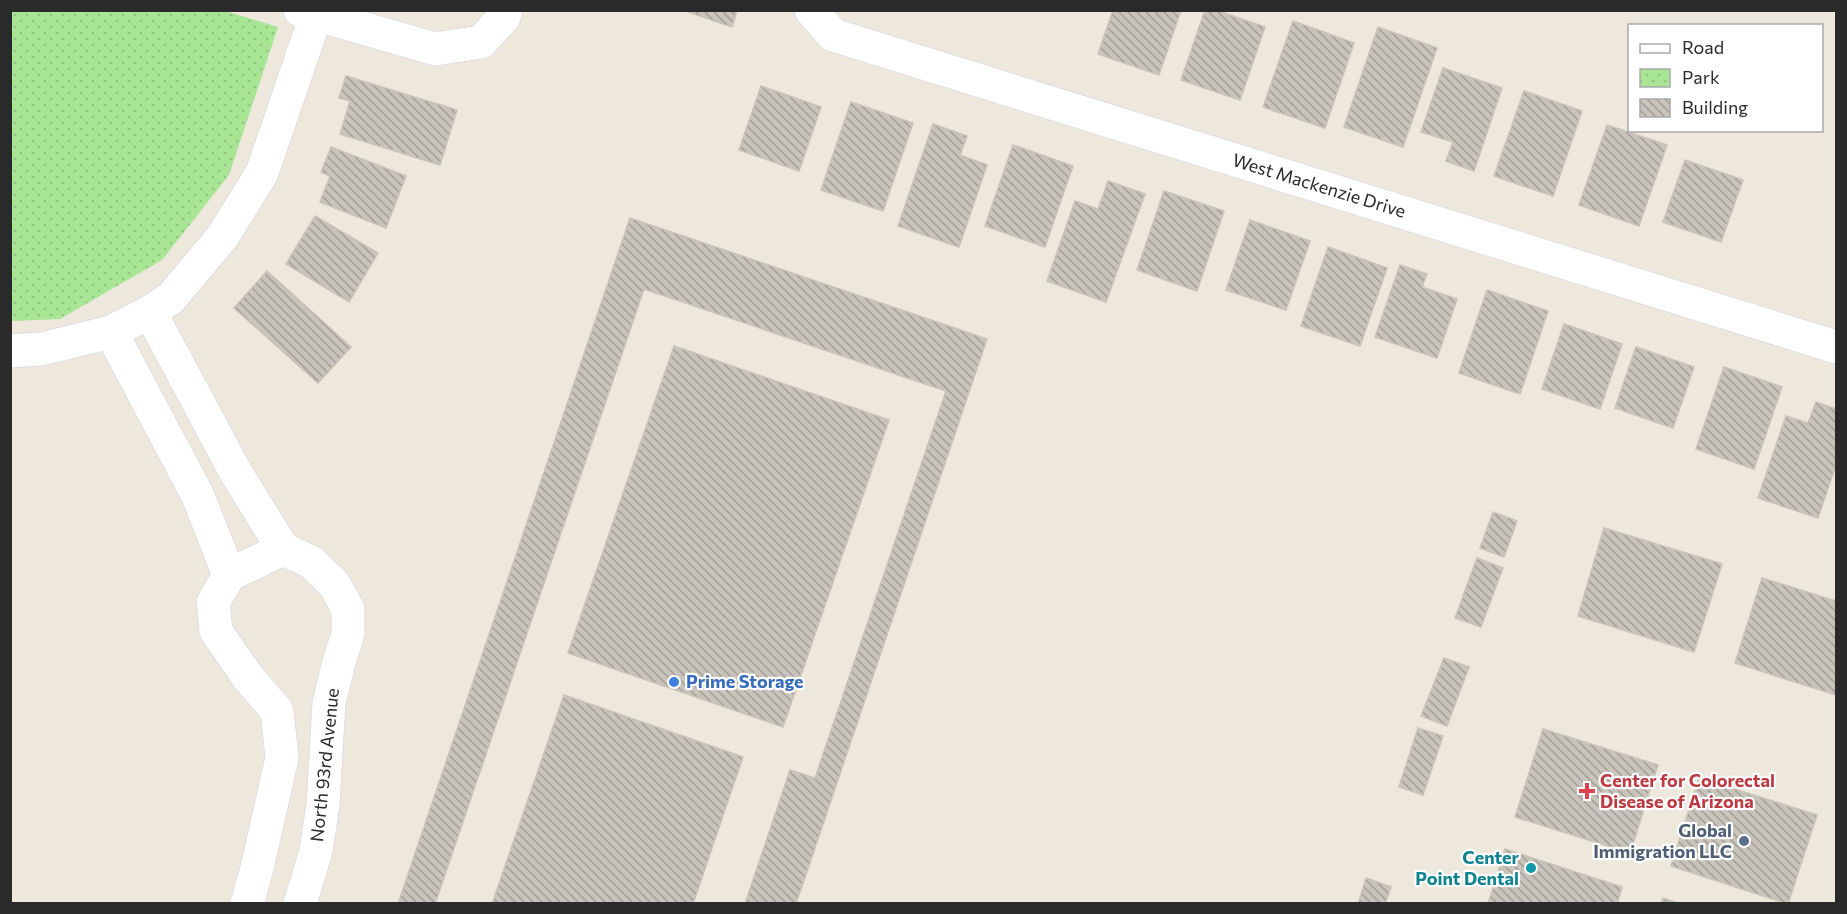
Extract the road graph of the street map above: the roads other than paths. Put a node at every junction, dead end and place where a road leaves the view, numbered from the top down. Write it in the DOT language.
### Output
graph roads {
  1 [pos="506,10"];
  2 [pos="811,11"];
  3 [pos="308,13"];
  4 [pos="150,312"];
  5 [pos="111,332"];
  6 [pos="1836,347"];
  7 [pos="10,351"];
  8 [pos="283,549"];
  9 [pos="229,575"];
  10 [pos="247,903"];
  11 [pos="300,903"];
  1 -- 3 [label="street"];
  2 -- 6 [label="street, West Mackenzie Drive"];
  3 -- 4 [label="street"];
  4 -- 5 [label="street"];
  4 -- 8 [label="street"];
  5 -- 7 [label="street"];
  5 -- 9 [label="street"];
  8 -- 9 [label="street"];
  8 -- 11 [label="street, North 93rd Avenue"];
  9 -- 10 [label="street"];
}
